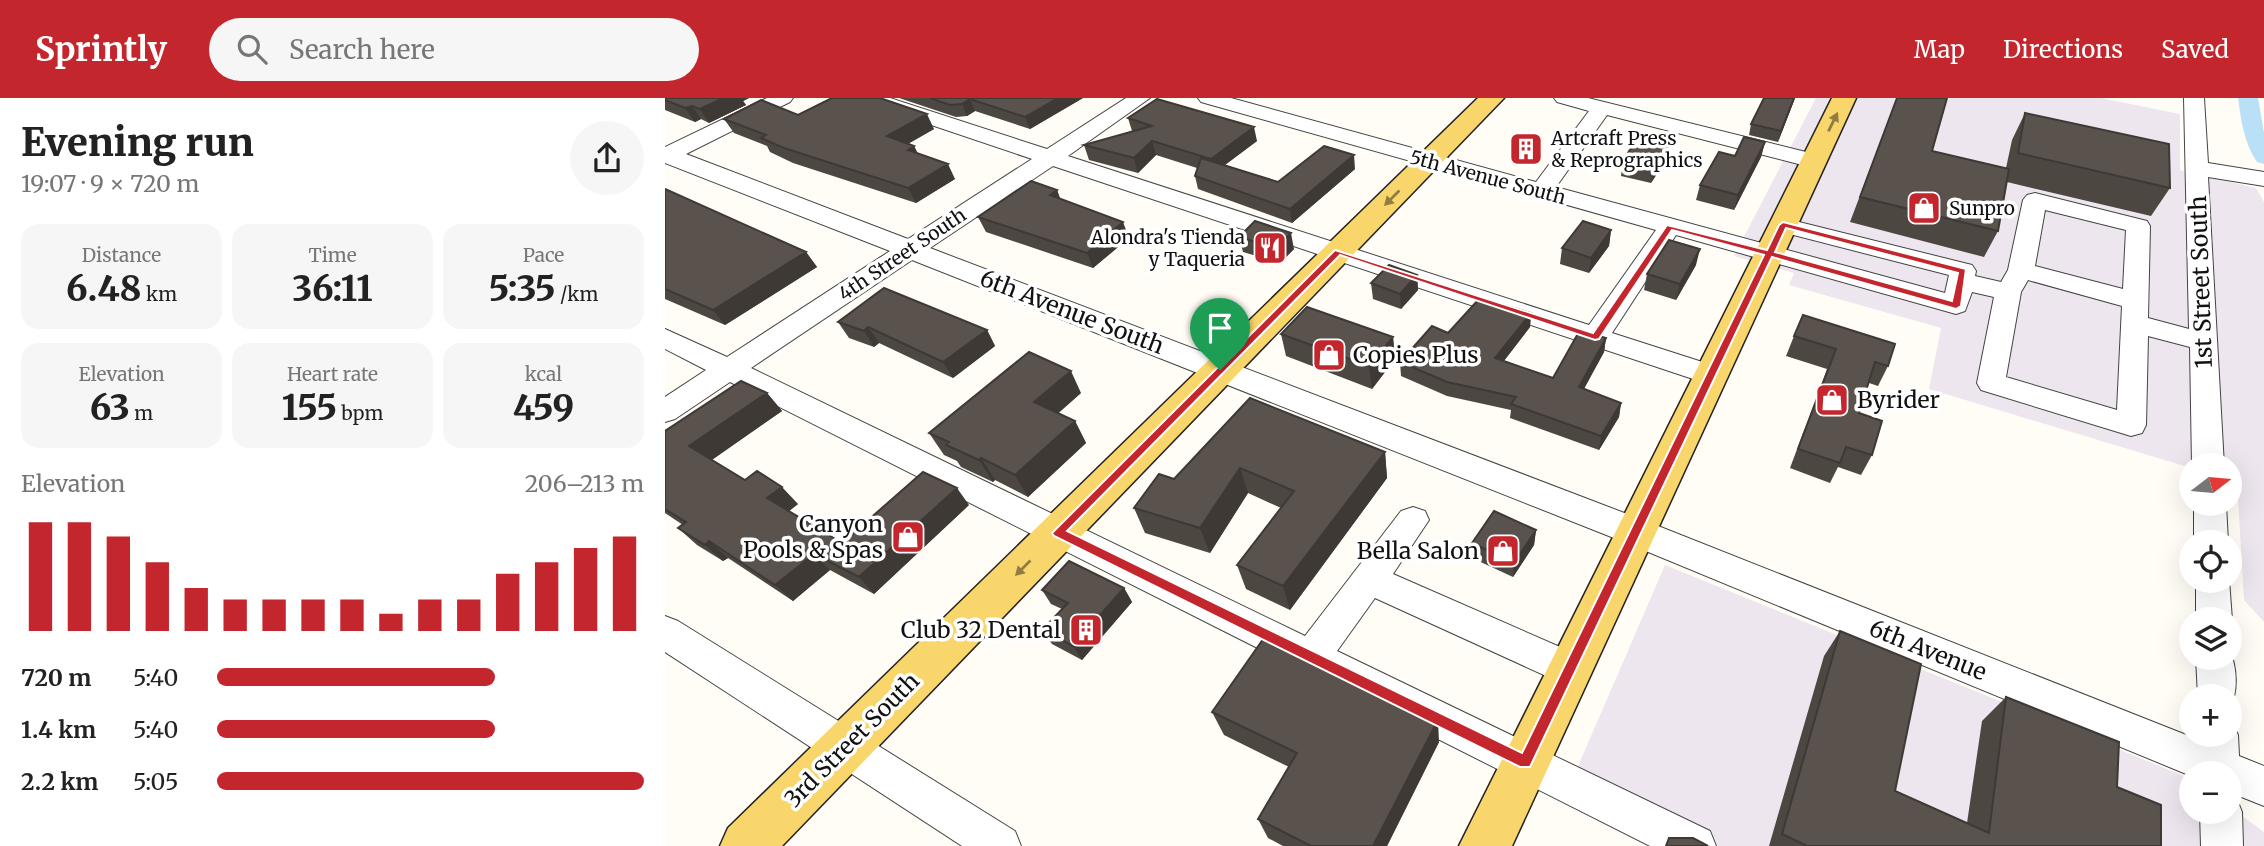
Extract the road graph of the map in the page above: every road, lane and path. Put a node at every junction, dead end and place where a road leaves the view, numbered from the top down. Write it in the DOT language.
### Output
graph roads {
  1 [pos="783,98"];
  2 [pos="870,98"];
  3 [pos="1140,98"];
  4 [pos="1208,98"];
  5 [pos="1492,98"];
  6 [pos="1564,98"];
  7 [pos="1844,98"];
  8 [pos="2194,98"];
  9 [pos="1602,108"];
  10 [pos="666,155"];
  11 [pos="1049,157"];
  12 [pos="1429,161"];
  13 [pos="1814,162"];
  14 [pos="2197,168"];
  15 [pos="2258,178"];
  16 [pos="1541,191"];
  17 [pos="1670,227"];
  18 [pos="1776,239"];
  19 [pos="909,248"];
  20 [pos="1339,252"];
  21 [pos="1961,281"];
  22 [pos="2014,281"];
  23 [pos="2135,312"];
  24 [pos="1595,337"];
  25 [pos="665,338"];
  26 [pos="2204,342"];
  27 [pos="730,369"];
  28 [pos="1220,370"];
  29 [pos="1711,375"];
  30 [pos="665,411"];
  31 [pos="2208,453"];
  32 [pos="1413,520"];
  33 [pos="1636,532"];
  34 [pos="1058,533"];
  35 [pos="1369,579"];
  36 [pos="665,632"];
  37 [pos="1311,657"];
  38 [pos="1570,669"];
  39 [pos="845,746"];
  40 [pos="2219,759"];
  41 [pos="1525,762"];
  42 [pos="2264,786"];
  43 [pos="2222,824"];
  44 [pos="745,846"];
  45 [pos="1000,846"];
  46 [pos="1485,846"];
  47 [pos="1695,846"];
  48 [pos="2223,846"];
  1 -- 10 [label="street"];
  2 -- 11 [label="street"];
  3 -- 11 [label="street, 4th Street South"];
  4 -- 12 [label="street, 5th Avenue South"];
  5 -- 12 [label="main road, 3rd Street South"];
  6 -- 9 [label="street"];
  13 -- 7 [label="main road, one-way"];
  8 -- 14 [label="street, 1st Street South"];
  9 -- 13 [label="street"];
  9 -- 16 [label="street"];
  10 -- 19 [label="street, 6th Avenue South"];
  11 -- 19 [label="street, 4th Street South"];
  11 -- 20 [label="street"];
  12 -- 16 [label="street, 5th Avenue South"];
  12 -- 20 [label="main road, 3rd Street South, one-way"];
  13 -- 18 [label="main road"];
  14 -- 15 [label="street"];
  14 -- 26 [label="street, 1st Street South"];
  16 -- 17 [label="street, 5th Avenue South"];
  17 -- 18 [label="street, 5th Avenue South"];
  17 -- 24 [label="street"];
  18 -- 21 [label="street"];
  18 -- 21 [label="street"];
  18 -- 29 [label="main road"];
  19 -- 27 [label="street, 4th Street South"];
  19 -- 28 [label="street, 6th Avenue South"];
  20 -- 24 [label="street"];
  20 -- 28 [label="main road, 3rd Street South"];
  21 -- 22 [label="street"];
  22 -- 23 [label="street"];
  22 -- 23 [label="street"];
  22 -- 23 [label="street"];
  23 -- 26 [label="street"];
  24 -- 29 [label="street"];
  25 -- 27 [label="street"];
  26 -- 31 [label="street, 1st Street South"];
  27 -- 30 [label="street, 4th Street South"];
  27 -- 34 [label="street"];
  28 -- 33 [label="street, 6th Avenue South"];
  28 -- 34 [label="main road, 3rd Street South"];
  29 -- 33 [label="main road"];
  32 -- 35 [label="street"];
  33 -- 38 [label="main road"];
  33 -- 40 [label="street, 6th Avenue"];
  34 -- 37 [label="street"];
  34 -- 39 [label="main road, 3rd Street South, one-way"];
  35 -- 37 [label="street"];
  35 -- 38 [label="street"];
  36 -- 39 [label="street"];
  37 -- 41 [label="street"];
  38 -- 41 [label="main road"];
  39 -- 44 [label="main road, 3rd Street South"];
  39 -- 45 [label="street"];
  40 -- 42 [label="street, 6th Avenue"];
  41 -- 46 [label="main road"];
  41 -- 47 [label="street"];
  43 -- 48 [label="street"];
}
